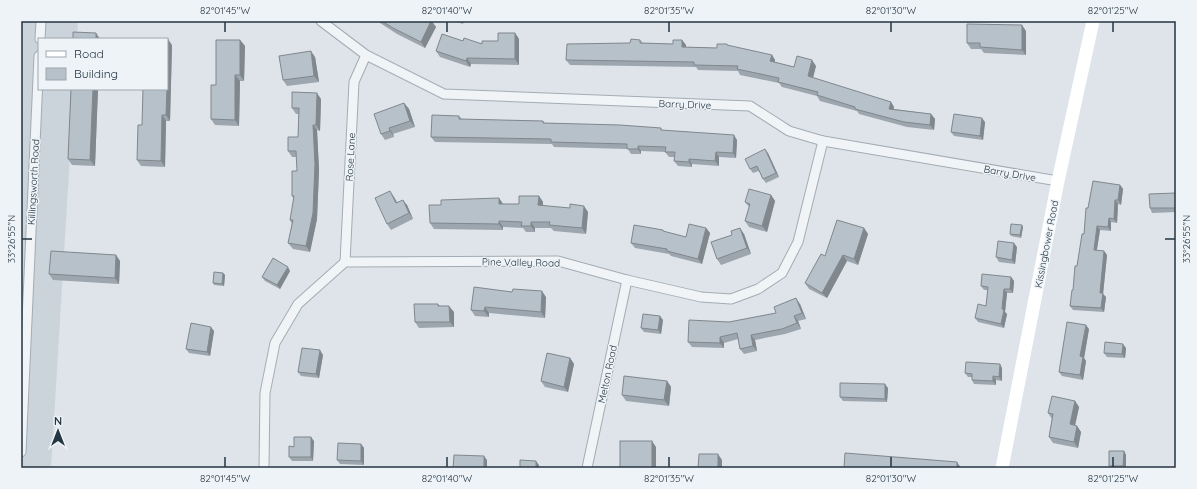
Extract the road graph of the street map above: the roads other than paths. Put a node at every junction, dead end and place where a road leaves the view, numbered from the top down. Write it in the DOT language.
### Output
graph roads {
  1 [pos="41,21"];
  2 [pos="321,21"];
  3 [pos="1093,21"];
  4 [pos="40,38"];
  5 [pos="366,55"];
  6 [pos="38,78"];
  7 [pos="823,141"];
  8 [pos="1058,181"];
  9 [pos="345,262"];
  10 [pos="627,280"];
  11 [pos="21,452"];
  12 [pos="264,468"];
  13 [pos="587,468"];
  14 [pos="1002,468"];
  1 -- 4 [label="street"];
  2 -- 5 [label="street, Barry Drive"];
  3 -- 8 [label="street, Kissingbower Road"];
  5 -- 7 [label="street, Barry Drive"];
  5 -- 9 [label="street, Rose Lane"];
  6 -- 11 [label="street, Killingsworth Road"];
  7 -- 8 [label="street, Barry Drive"];
  7 -- 10 [label="street, Pine Valley Road"];
  8 -- 14 [label="street, Kissingbower Road"];
  9 -- 10 [label="street, Pine Valley Road"];
  9 -- 12 [label="street"];
  10 -- 13 [label="street, Melton Road"];
}
